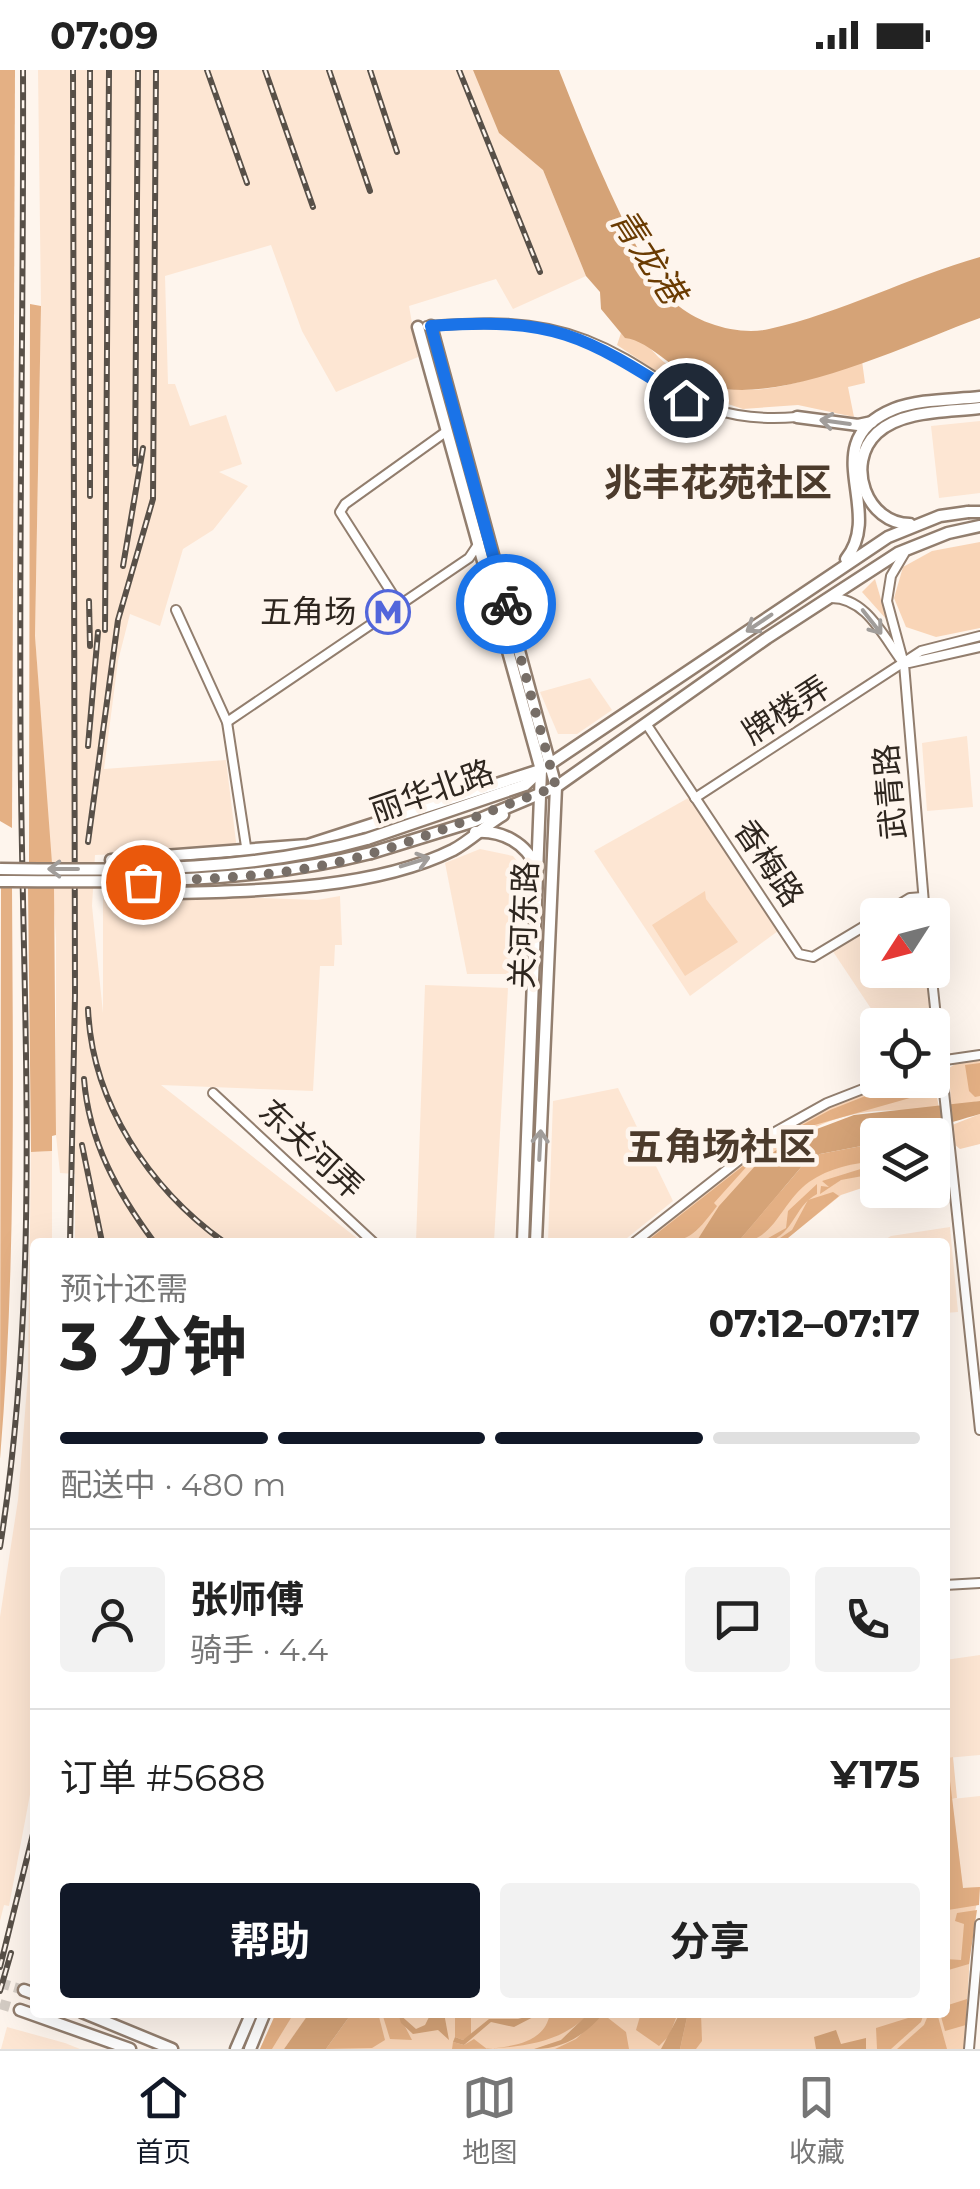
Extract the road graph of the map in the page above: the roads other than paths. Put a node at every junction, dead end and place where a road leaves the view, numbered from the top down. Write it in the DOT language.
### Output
graph roads {
  1 [pos="418,326"];
  2 [pos="431,326"];
  3 [pos="980,397"];
  4 [pos="980,408"];
  5 [pos="797,417"];
  6 [pos="873,422"];
  7 [pos="447,432"];
  8 [pos="974,512"];
  9 [pos="916,524"];
  10 [pos="978,526"];
  11 [pos="485,528"];
  12 [pos="920,543"];
  13 [pos="478,546"];
  14 [pos="839,567"];
  15 [pos="830,598"];
  16 [pos="400,606"];
  17 [pos="176,610"];
  18 [pos="897,632"];
  19 [pos="980,636"];
  20 [pos="980,647"];
  21 [pos="922,651"];
  22 [pos="904,664"];
  23 [pos="227,722"];
  24 [pos="647,725"];
  25 [pos="545,768"];
  26 [pos="556,787"];
  27 [pos="543,792"];
  28 [pos="695,798"];
  29 [pos="475,832"];
  30 [pos="429,836"];
  31 [pos="246,854"];
  32 [pos="111,860"];
  33 [pos="0,869"];
  34 [pos="539,872"];
  35 [pos="0,882"];
  36 [pos="110,895"];
  37 [pos="923,897"];
  38 [pos="910,898"];
  39 [pos="860,928"];
  40 [pos="980,1055"];
  41 [pos="950,1058"];
  42 [pos="860,1090"];
  43 [pos="213,1093"];
  44 [pos="943,1098"];
  45 [pos="369,1238"];
  46 [pos="523,1238"];
  47 [pos="536,1238"];
  48 [pos="640,1238"];
  49 [pos="978,1398"];
  50 [pos="980,1430"];
  51 [pos="980,1583"];
  52 [pos="950,1585"];
  53 [pos="980,1924"];
  54 [pos="20,2010"];
  55 [pos="30,2014"];
  56 [pos="43,2018"];
  57 [pos="97,2018"];
  58 [pos="249,2018"];
  59 [pos="263,2018"];
  60 [pos="130,2049"];
  61 [pos="172,2049"];
  62 [pos="236,2049"];
  63 [pos="250,2049"];
  64 [pos="969,2049"];
  1 -- 2 [label="street"];
  1 -- 7 [label="main road, 关河东路"];
  2 -- 5 [label="street"];
  2 -- 11 [label="main road, 关河东路"];
  3 -- 6 [label="main road"];
  4 -- 9 [label="main road"];
  6 -- 5 [label="main road, one-way"];
  6 -- 14 [label="main road"];
  7 -- 13 [label="main road, 关河东路"];
  7 -- 16 [label="street"];
  8 -- 9 [label="main road, 丽华北路"];
  9 -- 14 [label="main road, 丽华北路"];
  10 -- 12 [label="main road, 丽华北路"];
  11 -- 13 [label="street"];
  11 -- 25 [label="main road, 关河东路"];
  12 -- 15 [label="main road, 丽华北路"];
  12 -- 18 [label="street, 武青路"];
  13 -- 16 [label="street"];
  13 -- 25 [label="main road, 关河东路"];
  14 -- 25 [label="main road, 丽华北路, one-way"];
  15 -- 22 [label="street, one-way"];
  15 -- 24 [label="main road, 丽华北路"];
  16 -- 23 [label="street"];
  17 -- 23 [label="street"];
  18 -- 21 [label="street"];
  18 -- 22 [label="street, 武青路"];
  19 -- 21 [label="street, 牌楼弄"];
  20 -- 22 [label="street, 牌楼弄"];
  21 -- 22 [label="street, 牌楼弄"];
  22 -- 28 [label="street, 牌楼弄"];
  22 -- 37 [label="street, 武青路"];
  23 -- 31 [label="street"];
  24 -- 26 [label="main road, 丽华北路"];
  24 -- 28 [label="street, 香梅路"];
  25 -- 26 [label="main road, 关河东路"];
  25 -- 27 [label="main road, 关河东路"];
  25 -- 31 [label="main road"];
  25 -- 33 [label="main road, 丽华北路, one-way, bridge"];
  26 -- 27 [label="main road, 丽华北路"];
  47 -- 26 [label="main road, 关河东路, one-way"];
  27 -- 29 [label="main road"];
  27 -- 30 [label="main road, 丽华北路"];
  27 -- 34 [label="main road, 关河东路"];
  28 -- 39 [label="street, 香梅路"];
  29 -- 30 [label="main road"];
  29 -- 34 [label="main road"];
  36 -- 29 [label="main road, one-way"];
  30 -- 35 [label="main road, 丽华北路, bridge"];
  31 -- 32 [label="main road"];
  34 -- 46 [label="main road, 关河东路"];
  37 -- 38 [label="street, 香梅路"];
  40 -- 41 [label="street"];
  42 -- 48 [label="street"];
  43 -- 45 [label="street, 东关河弄"];
  44 -- 49 [label="street"];
  49 -- 50 [label="street"];
  51 -- 52 [label="street"];
  53 -- 64 [label="street"];
  54 -- 55 [label="main road"];
  56 -- 60 [label="main road"];
  57 -- 61 [label="main road"];
  58 -- 62 [label="main road"];
  59 -- 63 [label="main road"];
}
